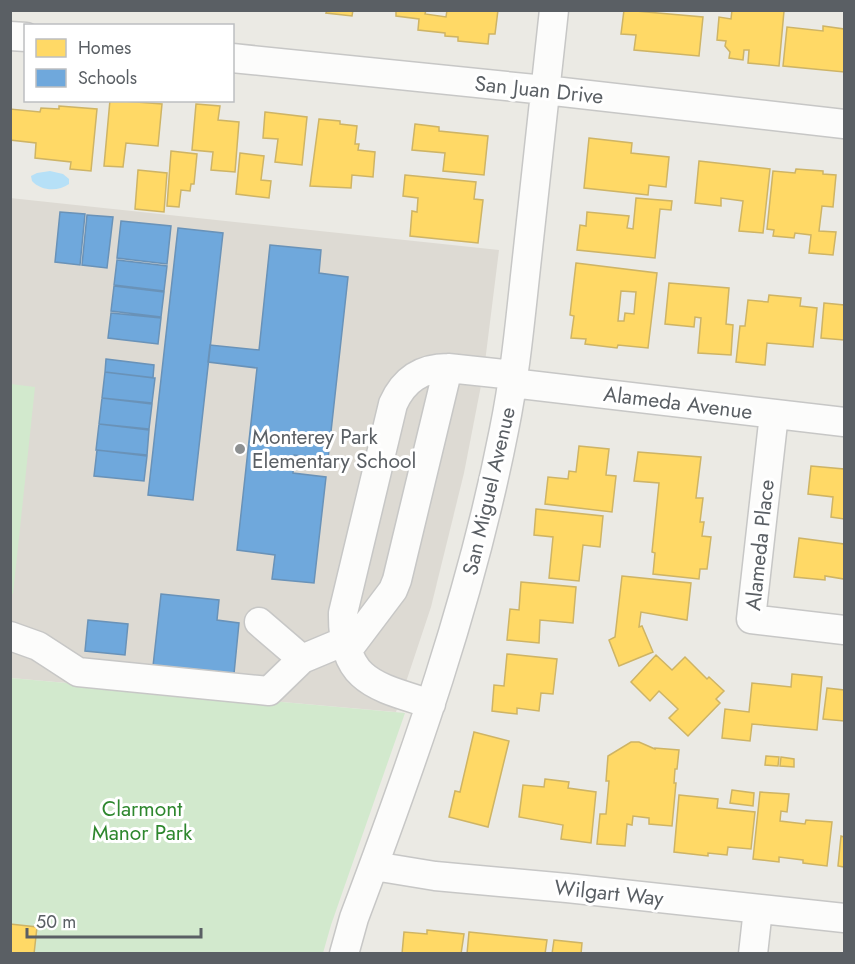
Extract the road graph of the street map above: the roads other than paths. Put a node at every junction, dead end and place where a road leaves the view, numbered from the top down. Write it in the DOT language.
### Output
graph roads {
  1 [pos="554,10"];
  2 [pos="234,58"];
  3 [pos="545,90"];
  4 [pos="844,124"];
  5 [pos="448,368"];
  6 [pos="512,380"];
  7 [pos="774,414"];
  8 [pos="844,422"];
  9 [pos="259,622"];
  10 [pos="844,630"];
  11 [pos="10,636"];
  12 [pos="346,646"];
  13 [pos="303,658"];
  14 [pos="431,704"];
  15 [pos="374,866"];
  16 [pos="758,909"];
  17 [pos="844,918"];
  18 [pos="344,954"];
  19 [pos="753,954"];
  1 -- 3 [label="street, San Miguel Avenue"];
  2 -- 3 [label="street, San Juan Drive"];
  3 -- 4 [label="street, San Juan Drive"];
  3 -- 6 [label="street, San Miguel Avenue"];
  5 -- 6 [label="street, Alameda Avenue"];
  5 -- 12 [label="street"];
  5 -- 12 [label="street, Alameda Avenue"];
  6 -- 7 [label="street, Alameda Avenue"];
  6 -- 14 [label="street, San Miguel Avenue"];
  7 -- 8 [label="street, Alameda Avenue"];
  7 -- 10 [label="street, Alameda Place"];
  9 -- 13 [label="street"];
  11 -- 13 [label="street"];
  12 -- 13 [label="street"];
  12 -- 14 [label="street"];
  14 -- 15 [label="street, San Miguel Avenue"];
  15 -- 16 [label="street, Wilgart Way"];
  15 -- 18 [label="street, San Miguel Avenue"];
  16 -- 17 [label="street, Wilgart Way"];
  16 -- 19 [label="street"];
}
